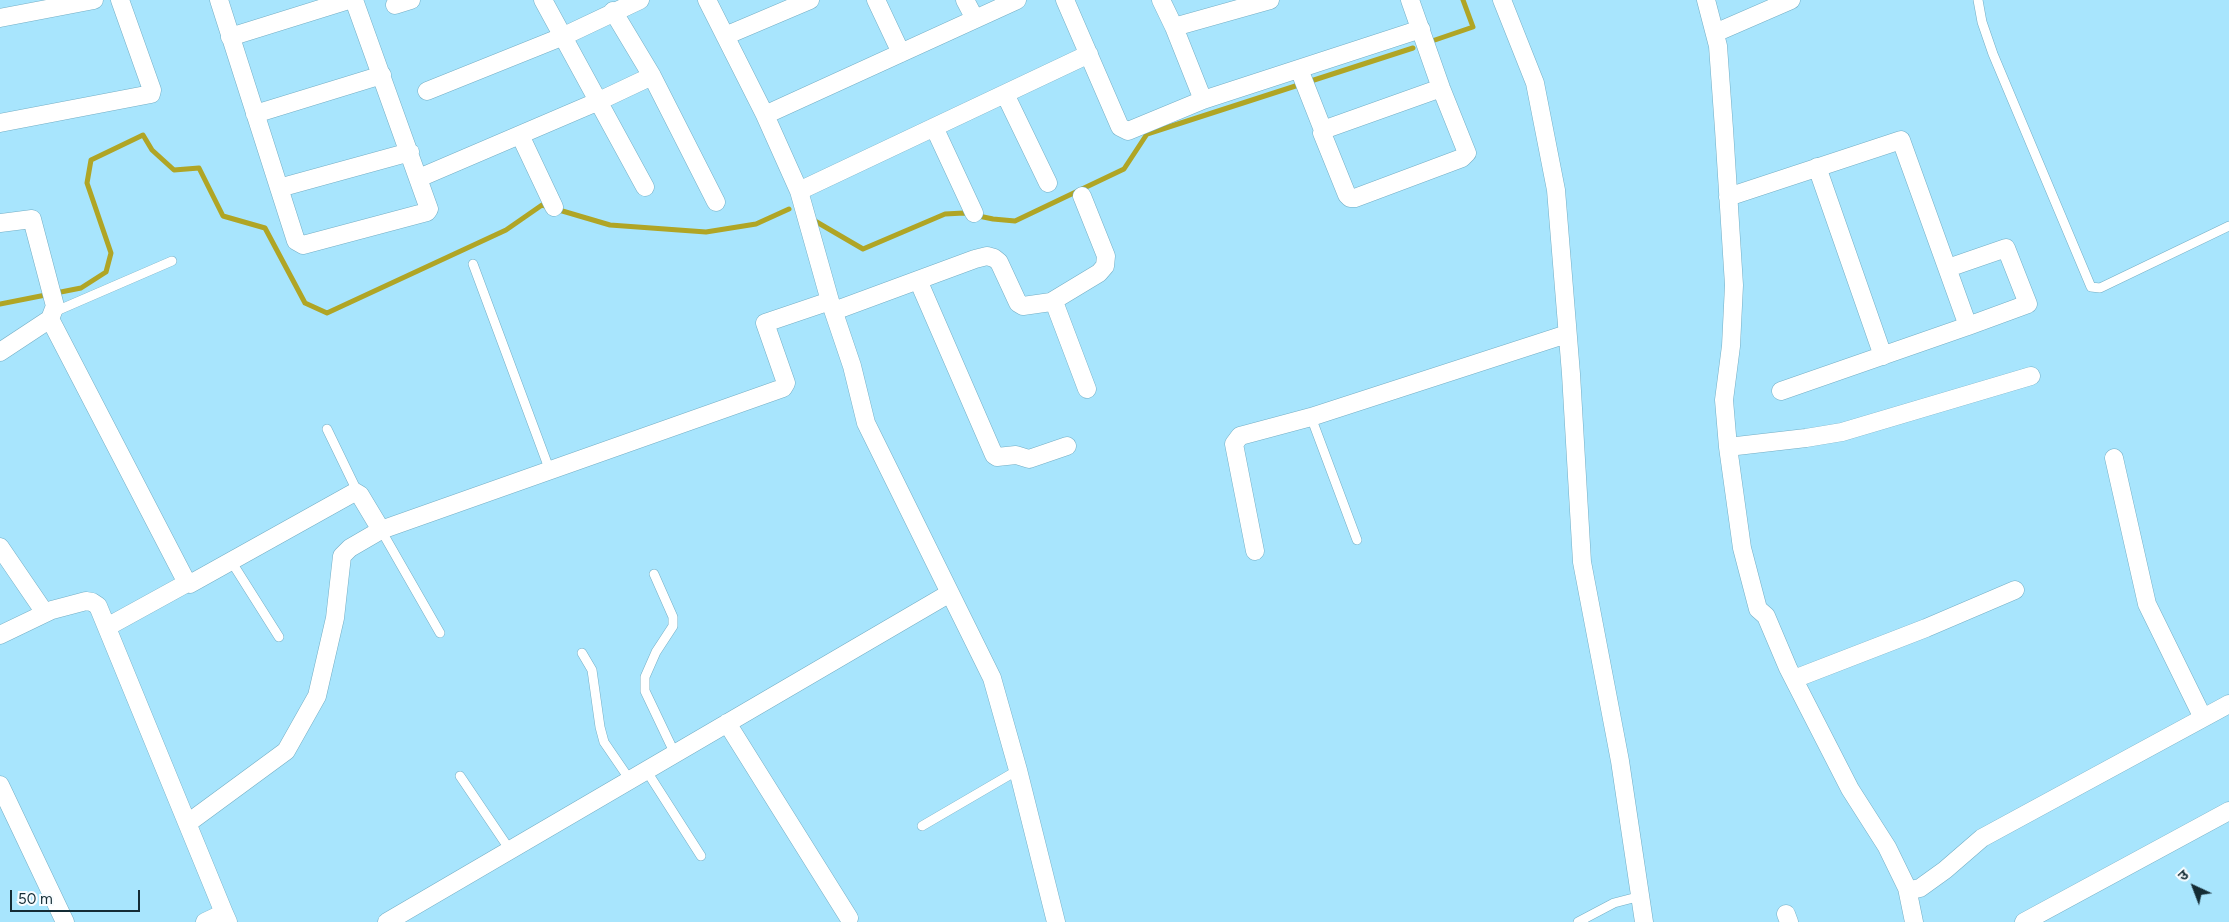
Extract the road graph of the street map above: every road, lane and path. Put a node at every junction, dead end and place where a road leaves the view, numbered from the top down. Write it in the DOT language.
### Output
graph roads {
  1 [pos="94,0"];
  2 [pos="120,0"];
  3 [pos="219,0"];
  4 [pos="349,0"];
  5 [pos="354,0"];
  6 [pos="543,0"];
  7 [pos="640,0"];
  8 [pos="707,0"];
  9 [pos="810,0"];
  10 [pos="876,0"];
  11 [pos="965,0"];
  12 [pos="1017,0"];
  13 [pos="1065,0"];
  14 [pos="1161,0"];
  15 [pos="1270,0"];
  16 [pos="1410,0"];
  17 [pos="1502,0"];
  18 [pos="1706,0"];
  19 [pos="1791,0"];
  20 [pos="1978,0"];
  21 [pos="1248,3"];
  22 [pos="614,11"];
  23 [pos="0,18"];
  24 [pos="975,19"];
  25 [pos="1174,26"];
  26 [pos="1421,29"];
  27 [pos="1715,33"];
  28 [pos="564,36"];
  29 [pos="725,36"];
  30 [pos="230,37"];
  31 [pos="901,53"];
  32 [pos="1089,54"];
  33 [pos="382,75"];
  34 [pos="652,76"];
  35 [pos="1303,79"];
  36 [pos="1441,88"];
  37 [pos="427,91"];
  38 [pos="1005,94"];
  39 [pos="1203,100"];
  40 [pos="599,101"];
  41 [pos="256,114"];
  42 [pos="765,115"];
  43 [pos="0,123"];
  44 [pos="934,127"];
  45 [pos="1323,130"];
  46 [pos="520,135"];
  47 [pos="410,152"];
  48 [pos="1817,167"];
  49 [pos="419,178"];
  50 [pos="1048,183"];
  51 [pos="645,187"];
  52 [pos="280,188"];
  53 [pos="799,191"];
  54 [pos="1082,196"];
  55 [pos="1728,197"];
  56 [pos="716,202"];
  57 [pos="554,207"];
  58 [pos="974,213"];
  59 [pos="0,223"];
  60 [pos="2229,226"];
  61 [pos="172,261"];
  62 [pos="473,264"];
  63 [pos="1948,268"];
  64 [pos="918,280"];
  65 [pos="1051,302"];
  66 [pos="832,306"];
  67 [pos="53,307"];
  68 [pos="1968,326"];
  69 [pos="1566,334"];
  70 [pos="0,352"];
  71 [pos="1883,356"];
  72 [pos="2031,376"];
  73 [pos="1087,389"];
  74 [pos="1781,391"];
  75 [pos="1311,417"];
  76 [pos="327,429"];
  77 [pos="1067,446"];
  78 [pos="1728,447"];
  79 [pos="2114,458"];
  80 [pos="550,471"];
  81 [pos="358,492"];
  82 [pos="381,530"];
  83 [pos="1357,540"];
  84 [pos="0,547"];
  85 [pos="1255,551"];
  86 [pos="231,561"];
  87 [pos="654,574"];
  88 [pos="187,583"];
  89 [pos="2015,590"];
  90 [pos="950,593"];
  91 [pos="45,613"];
  92 [pos="107,627"];
  93 [pos="440,633"];
  94 [pos="0,636"];
  95 [pos="279,637"];
  96 [pos="582,653"];
  97 [pos="1794,679"];
  98 [pos="2229,704"];
  99 [pos="2203,718"];
  100 [pos="727,723"];
  101 [pos="675,754"];
  102 [pos="646,770"];
  103 [pos="1018,770"];
  104 [pos="460,776"];
  105 [pos="630,780"];
  106 [pos="0,784"];
  107 [pos="2229,811"];
  108 [pos="188,823"];
  109 [pos="922,826"];
  110 [pos="510,850"];
  111 [pos="702,856"];
  112 [pos="1907,888"];
  113 [pos="1640,896"];
  114 [pos="226,917"];
  115 [pos="849,918"];
  116 [pos="65,922"];
  117 [pos="205,922"];
  118 [pos="387,922"];
  119 [pos="1056,922"];
  120 [pos="1578,922"];
  121 [pos="1644,922"];
  122 [pos="1914,922"];
  123 [pos="2024,922"];
  1 -- 23 [label="street"];
  2 -- 43 [label="street"];
  3 -- 30 [label="street"];
  4 -- 30 [label="street"];
  5 -- 33 [label="street"];
  6 -- 28 [label="street"];
  7 -- 22 [label="street"];
  8 -- 29 [label="street"];
  9 -- 29 [label="street"];
  10 -- 31 [label="street"];
  11 -- 24 [label="street"];
  12 -- 24 [label="street"];
  13 -- 32 [label="street"];
  14 -- 25 [label="street"];
  15 -- 21 [label="street"];
  16 -- 26 [label="street"];
  17 -- 69 [label="street"];
  18 -- 27 [label="street"];
  19 -- 27 [label="street"];
  20 -- 60 [label="lane"];
  21 -- 25 [label="street"];
  22 -- 28 [label="street"];
  22 -- 34 [label="street"];
  24 -- 31 [label="street"];
  25 -- 39 [label="street"];
  26 -- 35 [label="street"];
  26 -- 36 [label="street"];
  27 -- 55 [label="street"];
  28 -- 37 [label="street"];
  28 -- 40 [label="street"];
  29 -- 42 [label="street"];
  30 -- 41 [label="street"];
  31 -- 42 [label="street"];
  32 -- 38 [label="street"];
  32 -- 39 [label="street"];
  33 -- 41 [label="street"];
  33 -- 47 [label="street"];
  34 -- 40 [label="street"];
  34 -- 56 [label="street"];
  35 -- 39 [label="street"];
  35 -- 45 [label="street"];
  36 -- 45 [label="street"];
  36 -- 45 [label="street"];
  38 -- 44 [label="street"];
  38 -- 50 [label="street"];
  40 -- 46 [label="street"];
  40 -- 51 [label="street"];
  41 -- 52 [label="street"];
  42 -- 53 [label="street"];
  44 -- 53 [label="street"];
  44 -- 58 [label="street"];
  46 -- 49 [label="street"];
  46 -- 57 [label="street"];
  47 -- 49 [label="street"];
  47 -- 52 [label="street"];
  48 -- 55 [label="street"];
  48 -- 63 [label="street"];
  48 -- 71 [label="street"];
  49 -- 52 [label="street"];
  53 -- 66 [label="street"];
  54 -- 65 [label="street"];
  55 -- 78 [label="street"];
  59 -- 67 [label="street"];
  61 -- 67 [label="lane"];
  62 -- 80 [label="lane"];
  63 -- 68 [label="street"];
  63 -- 68 [label="street"];
  64 -- 65 [label="street"];
  64 -- 66 [label="street"];
  64 -- 77 [label="street"];
  65 -- 73 [label="street"];
  66 -- 80 [label="street"];
  66 -- 90 [label="street"];
  67 -- 70 [label="street"];
  67 -- 88 [label="street"];
  68 -- 71 [label="street"];
  69 -- 75 [label="street"];
  69 -- 113 [label="street"];
  71 -- 74 [label="street"];
  72 -- 78 [label="street"];
  75 -- 83 [label="lane"];
  75 -- 85 [label="street"];
  76 -- 81 [label="lane"];
  78 -- 97 [label="street"];
  79 -- 99 [label="street"];
  80 -- 82 [label="street"];
  81 -- 82 [label="street"];
  81 -- 86 [label="street"];
  82 -- 93 [label="lane"];
  82 -- 108 [label="street"];
  84 -- 91 [label="street"];
  86 -- 88 [label="street"];
  86 -- 95 [label="lane"];
  87 -- 101 [label="lane"];
  88 -- 92 [label="street"];
  89 -- 97 [label="street"];
  90 -- 100 [label="street"];
  90 -- 103 [label="street"];
  91 -- 92 [label="street"];
  91 -- 94 [label="street"];
  92 -- 108 [label="street"];
  96 -- 105 [label="lane"];
  97 -- 112 [label="street"];
  98 -- 99 [label="street"];
  99 -- 112 [label="street"];
  100 -- 101 [label="street"];
  100 -- 115 [label="street"];
  101 -- 102 [label="street"];
  102 -- 105 [label="street"];
  102 -- 111 [label="lane"];
  103 -- 109 [label="lane"];
  103 -- 119 [label="street"];
  104 -- 110 [label="lane"];
  105 -- 110 [label="street"];
  106 -- 116 [label="street"];
  107 -- 123 [label="street"];
  108 -- 114 [label="street"];
  110 -- 118 [label="street"];
  112 -- 122 [label="street"];
  113 -- 120 [label="lane"];
  113 -- 121 [label="street"];
  114 -- 117 [label="street"];
}
